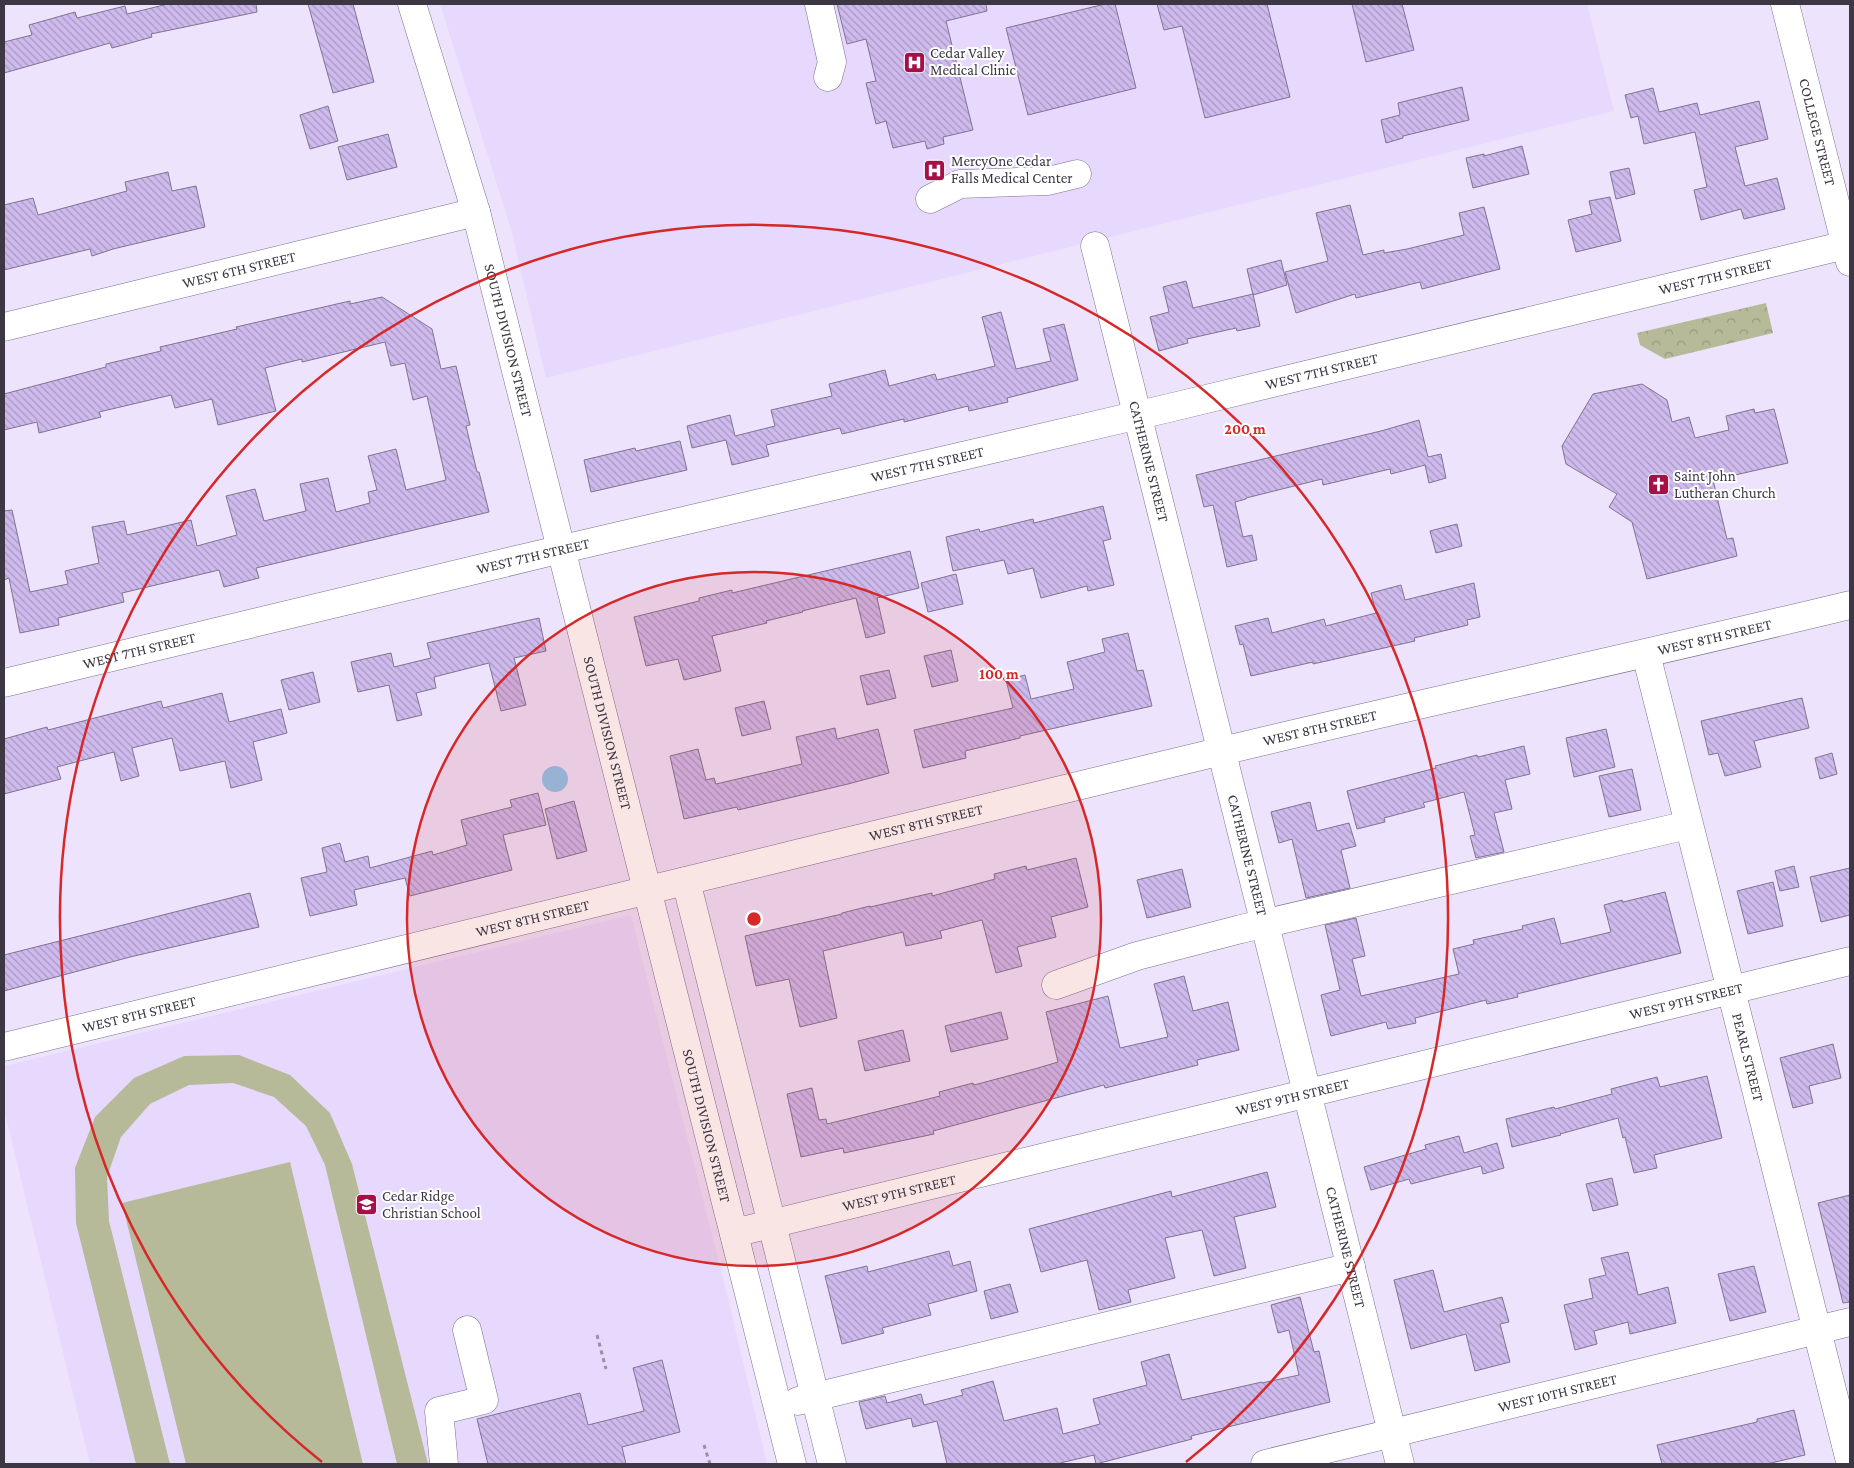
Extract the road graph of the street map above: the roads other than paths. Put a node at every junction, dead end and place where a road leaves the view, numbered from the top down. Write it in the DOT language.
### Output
graph roads {
  1 [pos="412,4"];
  2 [pos="819,4"];
  3 [pos="1785,4"];
  4 [pos="828,77"];
  5 [pos="1077,174"];
  6 [pos="930,199"];
  7 [pos="476,212"];
  8 [pos="1095,246"];
  9 [pos="1849,250"];
  10 [pos="4,327"];
  11 [pos="1138,416"];
  12 [pos="561,549"];
  13 [pos="1850,605"];
  14 [pos="1646,654"];
  15 [pos="4,683"];
  16 [pos="1222,751"];
  17 [pos="1688,825"];
  18 [pos="686,881"];
  19 [pos="648,890"];
  20 [pos="1266,924"];
  21 [pos="1850,961"];
  22 [pos="1056,985"];
  23 [pos="1730,990"];
  24 [pos="4,1047"];
  25 [pos="1307,1093"];
  26 [pos="772,1224"];
  27 [pos="734,1232"];
  28 [pos="1351,1267"];
  29 [pos="1850,1322"];
  30 [pos="467,1330"];
  31 [pos="1817,1330"];
  32 [pos="815,1397"];
  33 [pos="778,1406"];
  34 [pos="1393,1433"];
  35 [pos="1850,1461"];
  36 [pos="444,1464"];
  37 [pos="792,1464"];
  38 [pos="832,1464"];
  39 [pos="1265,1464"];
  40 [pos="1400,1464"];
  1 -- 7 [label="street, SOUTH DIVISION STREET"];
  2 -- 4 [label="street"];
  3 -- 9 [label="street, COLLEGE STREET"];
  5 -- 6 [label="street"];
  7 -- 10 [label="street, WEST 6TH STREET"];
  7 -- 12 [label="street, SOUTH DIVISION STREET"];
  8 -- 11 [label="street, CATHERINE STREET"];
  9 -- 11 [label="street, WEST 7TH STREET"];
  11 -- 12 [label="street, WEST 7TH STREET"];
  11 -- 16 [label="street, CATHERINE STREET"];
  12 -- 15 [label="street, WEST 7TH STREET"];
  12 -- 19 [label="street, SOUTH DIVISION STREET"];
  13 -- 14 [label="street, WEST 8TH STREET"];
  14 -- 16 [label="street, WEST 8TH STREET"];
  14 -- 17 [label="street, PEARL STREET"];
  16 -- 18 [label="street, WEST 8TH STREET"];
  16 -- 20 [label="street, CATHERINE STREET"];
  17 -- 20 [label="street"];
  17 -- 23 [label="street, PEARL STREET"];
  18 -- 19 [label="street, WEST 8TH STREET"];
  18 -- 26 [label="street"];
  19 -- 24 [label="street, WEST 8TH STREET"];
  19 -- 27 [label="street, SOUTH DIVISION STREET"];
  20 -- 22 [label="street"];
  20 -- 25 [label="street, CATHERINE STREET"];
  21 -- 23 [label="street, WEST 9TH STREET"];
  23 -- 25 [label="street, WEST 9TH STREET"];
  23 -- 31 [label="street, PEARL STREET"];
  25 -- 26 [label="street, WEST 9TH STREET"];
  25 -- 28 [label="street, CATHERINE STREET"];
  26 -- 27 [label="street, WEST 9TH STREET"];
  26 -- 32 [label="street"];
  27 -- 33 [label="street, SOUTH DIVISION STREET"];
  28 -- 32 [label="street"];
  28 -- 34 [label="street, CATHERINE STREET"];
  29 -- 31 [label="street, WEST 10TH STREET"];
  30 -- 36 [label="street"];
  31 -- 34 [label="street, WEST 10TH STREET"];
  31 -- 35 [label="street, PEARL STREET"];
  32 -- 33 [label="street"];
  32 -- 38 [label="street"];
  33 -- 37 [label="street, SOUTH DIVISION STREET"];
  34 -- 39 [label="street, WEST 10TH STREET"];
  34 -- 40 [label="street, CATHERINE STREET"];
}
